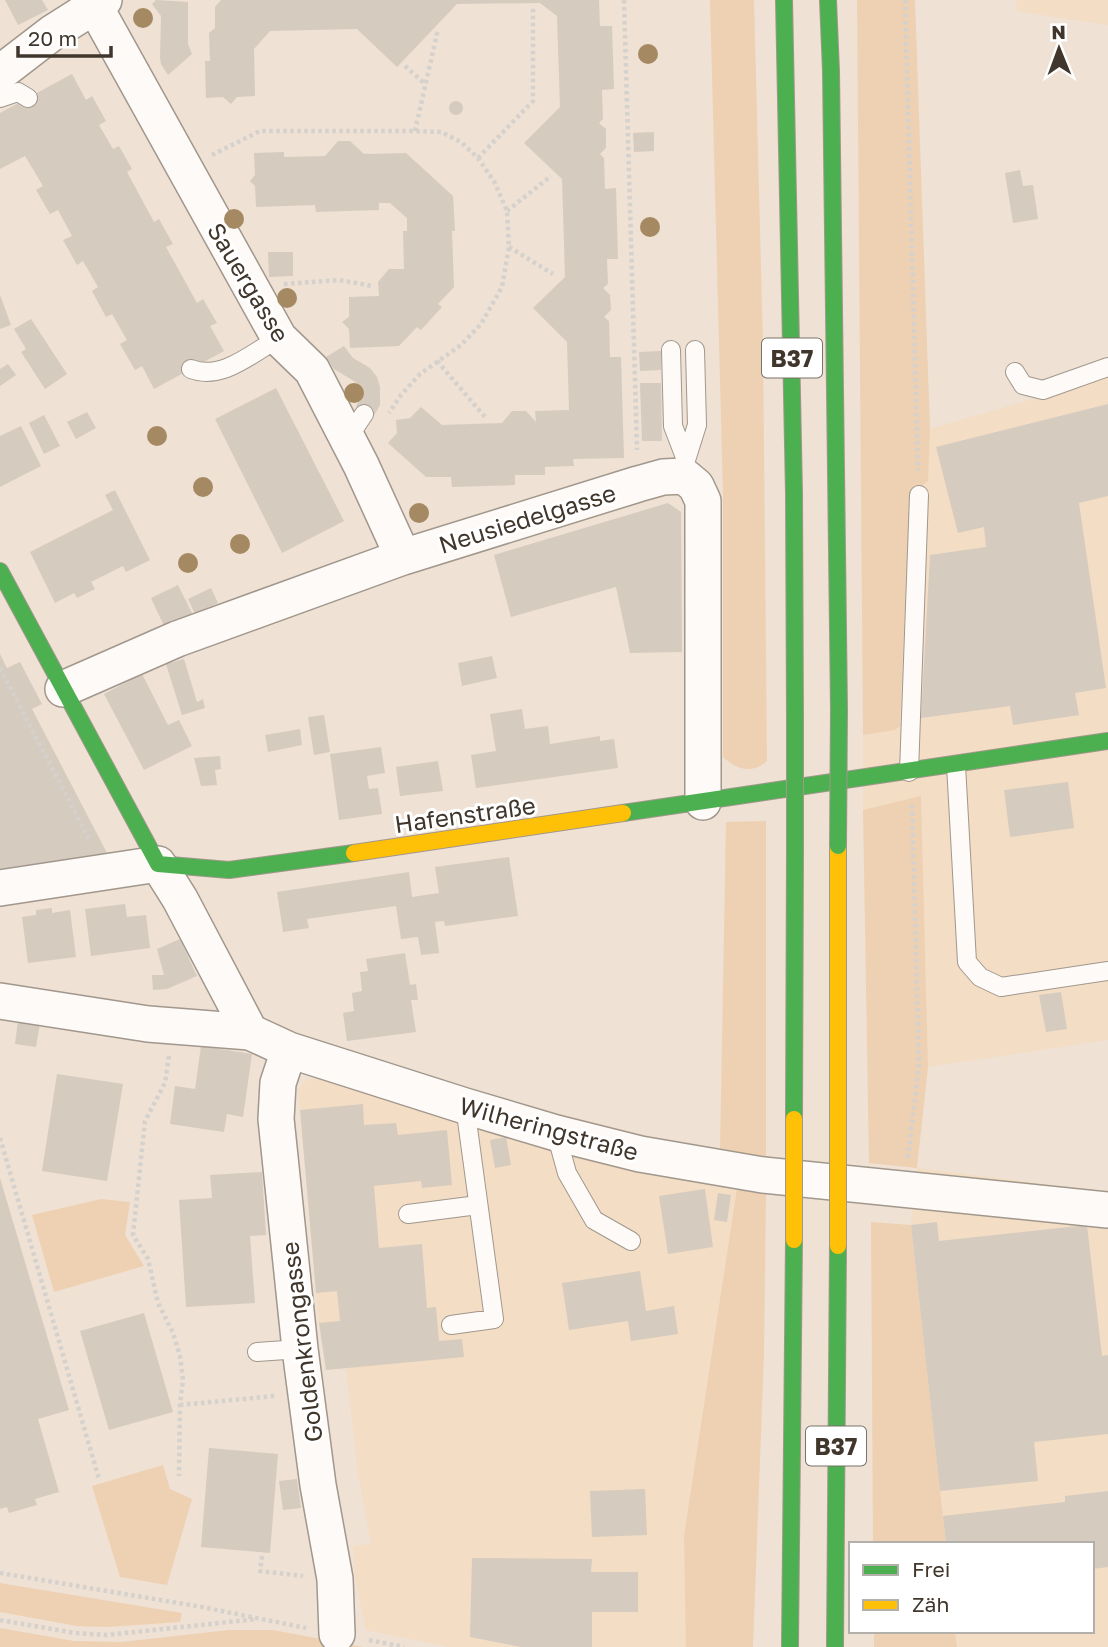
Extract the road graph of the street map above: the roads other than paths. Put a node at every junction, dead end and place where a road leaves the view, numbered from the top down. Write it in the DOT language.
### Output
graph roads {
  1 [pos="784,0"];
  2 [pos="828,0"];
  3 [pos="99,3"];
  4 [pos="0,73"];
  5 [pos="0,98"];
  6 [pos="28,98"];
  7 [pos="279,338"];
  8 [pos="695,350"];
  9 [pos="671,351"];
  10 [pos="1108,367"];
  11 [pos="191,369"];
  12 [pos="1015,372"];
  13 [pos="685,468"];
  14 [pos="919,495"];
  15 [pos="403,557"];
  16 [pos="0,571"];
  17 [pos="63,690"];
  18 [pos="1107,747"];
  19 [pos="956,765"];
  20 [pos="909,772"];
  21 [pos="703,802"];
  22 [pos="158,864"];
  23 [pos="0,888"];
  24 [pos="1108,971"];
  25 [pos="0,1001"];
  26 [pos="250,1032"];
  27 [pos="289,1050"];
  28 [pos="465,1106"];
  29 [pos="556,1133"];
  30 [pos="478,1205"];
  31 [pos="1108,1210"];
  32 [pos="408,1214"];
  33 [pos="631,1241"];
  34 [pos="451,1325"];
  35 [pos="300,1349"];
  36 [pos="257,1352"];
  37 [pos="337,1634"];
  38 [pos="790,1647"];
  39 [pos="835,1647"];
  1 -- 38 [label="main road, B37, bridge"];
  2 -- 39 [label="main road, B37, bridge"];
  3 -- 4 [label="street"];
  3 -- 7 [label="street, Sauergasse"];
  5 -- 6 [label="lane"];
  7 -- 11 [label="lane"];
  7 -- 15 [label="street, Sauergasse"];
  8 -- 13 [label="lane"];
  9 -- 13 [label="lane"];
  10 -- 12 [label="lane"];
  13 -- 15 [label="street, Neusiedelgasse"];
  13 -- 21 [label="street"];
  14 -- 20 [label="lane"];
  15 -- 17 [label="street, Neusiedelgasse"];
  16 -- 17 [label="main road"];
  17 -- 22 [label="main road"];
  18 -- 19 [label="main road, Hafenstraße"];
  19 -- 20 [label="main road, Hafenstraße"];
  19 -- 24 [label="lane"];
  20 -- 21 [label="main road, Hafenstraße"];
  21 -- 22 [label="main road, Hafenstraße"];
  22 -- 23 [label="street"];
  22 -- 26 [label="street"];
  25 -- 26 [label="street, Wilheringstraße"];
  26 -- 27 [label="street, Wilheringstraße"];
  27 -- 28 [label="street, Wilheringstraße"];
  27 -- 35 [label="street, Goldenkrongasse"];
  28 -- 29 [label="street, Wilheringstraße"];
  28 -- 30 [label="lane"];
  29 -- 31 [label="street, Wilheringstraße"];
  29 -- 33 [label="lane"];
  30 -- 32 [label="lane"];
  30 -- 34 [label="lane"];
  35 -- 36 [label="lane"];
  35 -- 37 [label="street, Goldenkrongasse"];
}
